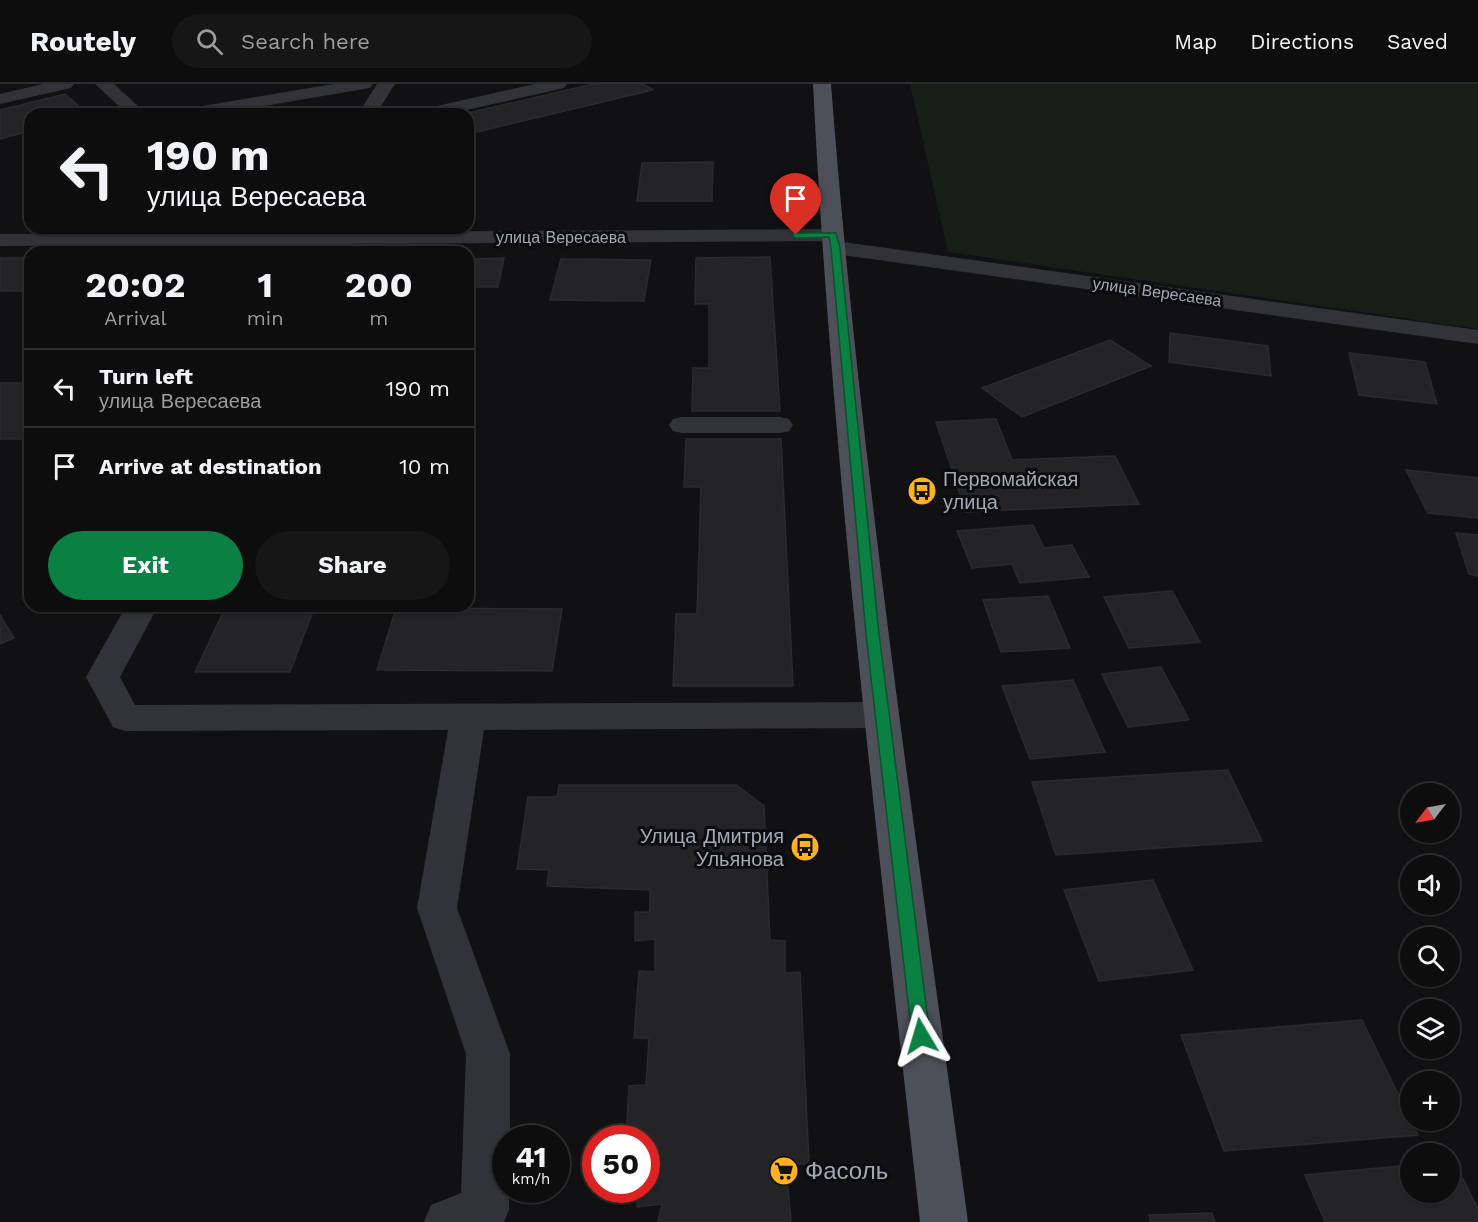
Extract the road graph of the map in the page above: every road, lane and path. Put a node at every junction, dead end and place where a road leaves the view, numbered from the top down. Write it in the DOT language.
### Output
graph roads {
  1 [pos="65,84"];
  2 [pos="104,84"];
  3 [pos="364,84"];
  4 [pos="386,84"];
  5 [pos="558,84"];
  6 [pos="822,84"];
  7 [pos="0,99"];
  8 [pos="130,108"];
  9 [pos="221,108"];
  10 [pos="371,108"];
  11 [pos="452,108"];
  12 [pos="0,240"];
  13 [pos="290,240"];
  14 [pos="834,241"];
  15 [pos="1472,336"];
  16 [pos="1478,359"];
  17 [pos="682,425"];
  18 [pos="780,425"];
  19 [pos="139,612"];
  20 [pos="882,715"];
  21 [pos="468,717"];
  22 [pos="447,1222"];
  23 [pos="944,1222"];
  1 -- 7 [label="street"];
  2 -- 8 [label="street"];
  3 -- 9 [label="street"];
  4 -- 10 [label="street"];
  5 -- 11 [label="street"];
  6 -- 14 [label="main road"];
  12 -- 13 [label="street, улица Вересаева"];
  13 -- 14 [label="street, улица Вересаева"];
  14 -- 15 [label="street, улица Вересаева"];
  14 -- 20 [label="main road"];
  15 -- 16 [label="street"];
  17 -- 18 [label="street"];
  19 -- 21 [label="street"];
  20 -- 21 [label="street"];
  20 -- 23 [label="main road"];
  21 -- 22 [label="street"];
}
